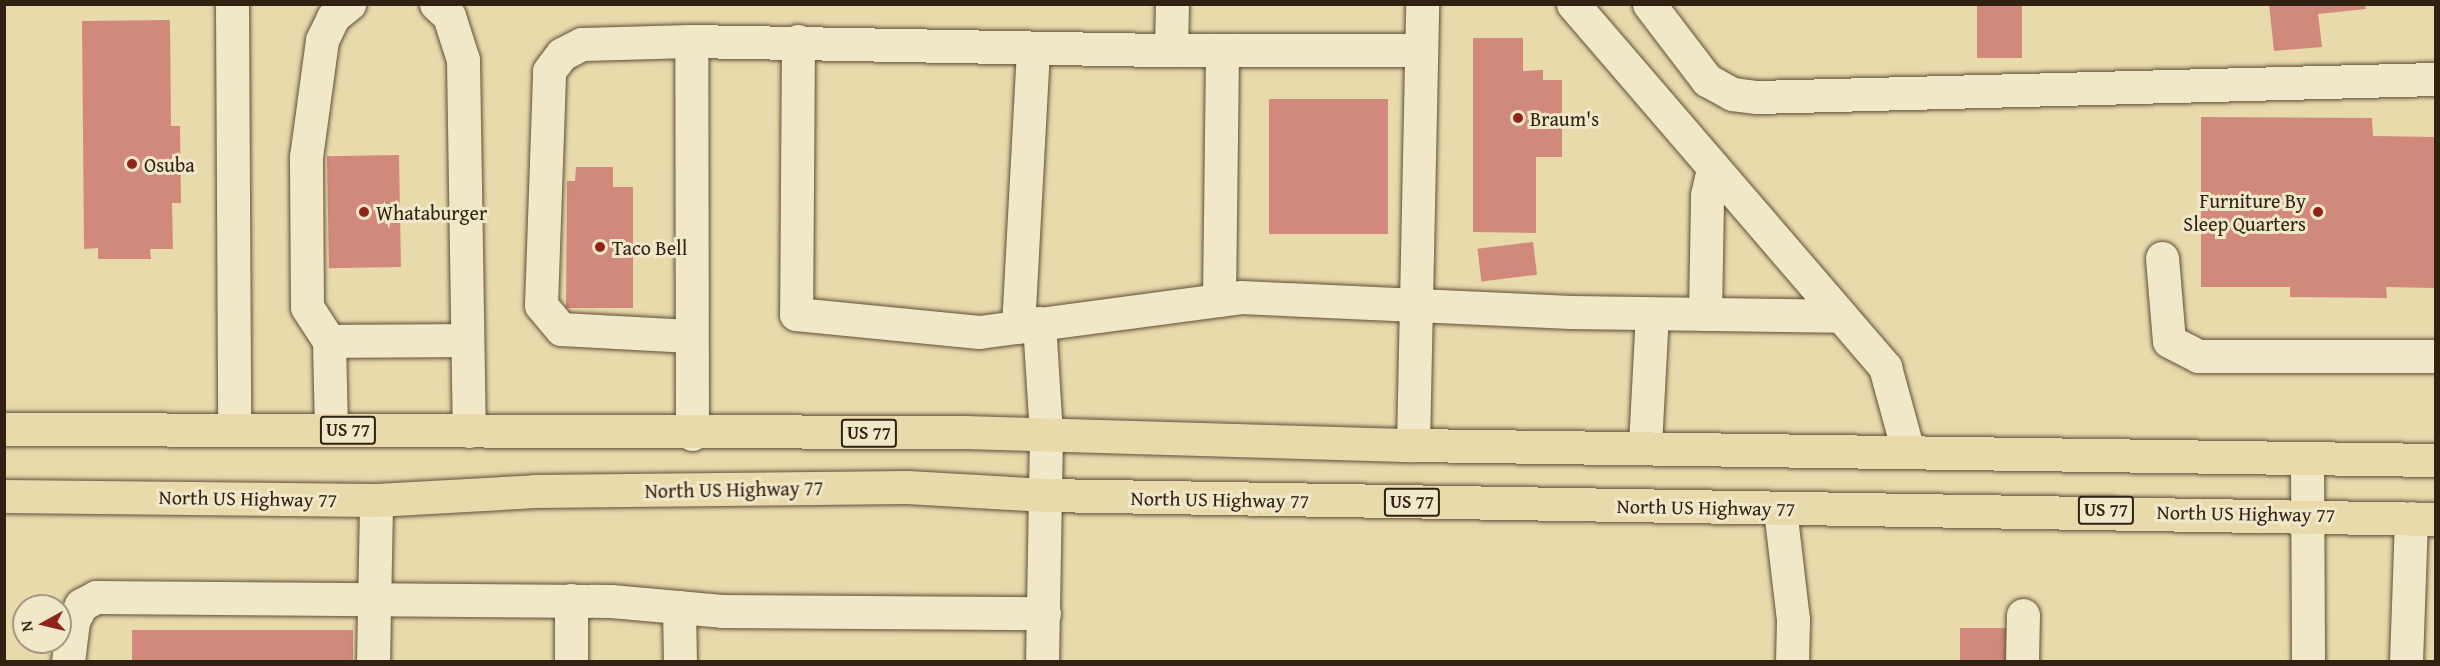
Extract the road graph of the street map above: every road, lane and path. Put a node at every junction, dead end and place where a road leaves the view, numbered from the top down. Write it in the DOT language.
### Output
graph roads {
  1 [pos="232,4"];
  2 [pos="349,4"];
  3 [pos="436,4"];
  4 [pos="1172,4"];
  5 [pos="1422,4"];
  6 [pos="1573,4"];
  7 [pos="1649,4"];
  8 [pos="691,41"];
  9 [pos="798,41"];
  10 [pos="1034,48"];
  11 [pos="1171,50"];
  12 [pos="1222,50"];
  13 [pos="1421,50"];
  14 [pos="2436,79"];
  15 [pos="1713,168"];
  16 [pos="2162,258"];
  17 [pos="1219,300"];
  18 [pos="1413,305"];
  19 [pos="1652,314"];
  20 [pos="1705,314"];
  21 [pos="1840,316"];
  22 [pos="1029,325"];
  23 [pos="690,336"];
  24 [pos="329,340"];
  25 [pos="464,340"];
  26 [pos="2436,356"];
  27 [pos="234,428"];
  28 [pos="4,429"];
  29 [pos="331,430"];
  30 [pos="469,431"];
  31 [pos="692,434"];
  32 [pos="1046,435"];
  33 [pos="1413,445"];
  34 [pos="1645,446"];
  35 [pos="1908,451"];
  36 [pos="2307,460"];
  37 [pos="2436,460"];
  38 [pos="1044,495"];
  39 [pos="4,496"];
  40 [pos="376,500"];
  41 [pos="1780,509"];
  42 [pos="2307,513"];
  43 [pos="2423,519"];
  44 [pos="374,598"];
  45 [pos="2421,599"];
  46 [pos="571,600"];
  47 [pos="680,607"];
  48 [pos="1044,613"];
  49 [pos="2023,615"];
  50 [pos="68,662"];
  51 [pos="373,662"];
  52 [pos="571,662"];
  53 [pos="680,662"];
  54 [pos="1042,662"];
  55 [pos="1792,662"];
  56 [pos="2022,662"];
  57 [pos="2308,662"];
  58 [pos="2406,662"];
  1 -- 27 [label="street"];
  2 -- 24 [label="street"];
  3 -- 25 [label="street"];
  4 -- 11 [label="street"];
  5 -- 13 [label="street"];
  6 -- 15 [label="street"];
  7 -- 14 [label="street"];
  8 -- 9 [label="street"];
  8 -- 23 [label="street"];
  8 -- 23 [label="street"];
  9 -- 10 [label="street"];
  9 -- 22 [label="street"];
  10 -- 11 [label="street"];
  10 -- 22 [label="street"];
  11 -- 12 [label="street"];
  12 -- 13 [label="street"];
  12 -- 17 [label="street"];
  13 -- 18 [label="street"];
  15 -- 20 [label="street"];
  15 -- 21 [label="street"];
  16 -- 26 [label="street"];
  17 -- 18 [label="street"];
  17 -- 22 [label="street"];
  18 -- 19 [label="street"];
  18 -- 33 [label="street"];
  19 -- 20 [label="street"];
  19 -- 34 [label="street"];
  20 -- 21 [label="street"];
  21 -- 35 [label="street"];
  22 -- 32 [label="street"];
  23 -- 31 [label="street"];
  24 -- 25 [label="street"];
  24 -- 29 [label="street"];
  25 -- 30 [label="street"];
  27 -- 28 [label="main road, US 77"];
  27 -- 29 [label="main road, US 77"];
  29 -- 30 [label="main road, US 77"];
  30 -- 31 [label="main road, US 77"];
  31 -- 32 [label="main road, US 77"];
  32 -- 33 [label="main road, US 77"];
  32 -- 38 [label="street"];
  33 -- 34 [label="main road, US 77"];
  34 -- 35 [label="main road, US 77"];
  35 -- 36 [label="main road, US 77"];
  36 -- 37 [label="main road, US 77"];
  36 -- 42 [label="street"];
  38 -- 40 [label="main road, North US Highway 77 / US 77"];
  38 -- 41 [label="main road, North US Highway 77 / US 77"];
  38 -- 48 [label="street"];
  39 -- 40 [label="main road, North US Highway 77 / US 77"];
  40 -- 44 [label="street"];
  41 -- 42 [label="main road, North US Highway 77 / US 77"];
  41 -- 55 [label="street"];
  42 -- 43 [label="main road, North US Highway 77 / US 77"];
  42 -- 57 [label="street"];
  43 -- 45 [label="street"];
  44 -- 46 [label="street"];
  44 -- 50 [label="street"];
  44 -- 51 [label="street"];
  45 -- 58 [label="street"];
  46 -- 47 [label="street"];
  46 -- 52 [label="street"];
  47 -- 48 [label="street"];
  47 -- 53 [label="street"];
  48 -- 54 [label="street"];
  49 -- 56 [label="street"];
}
